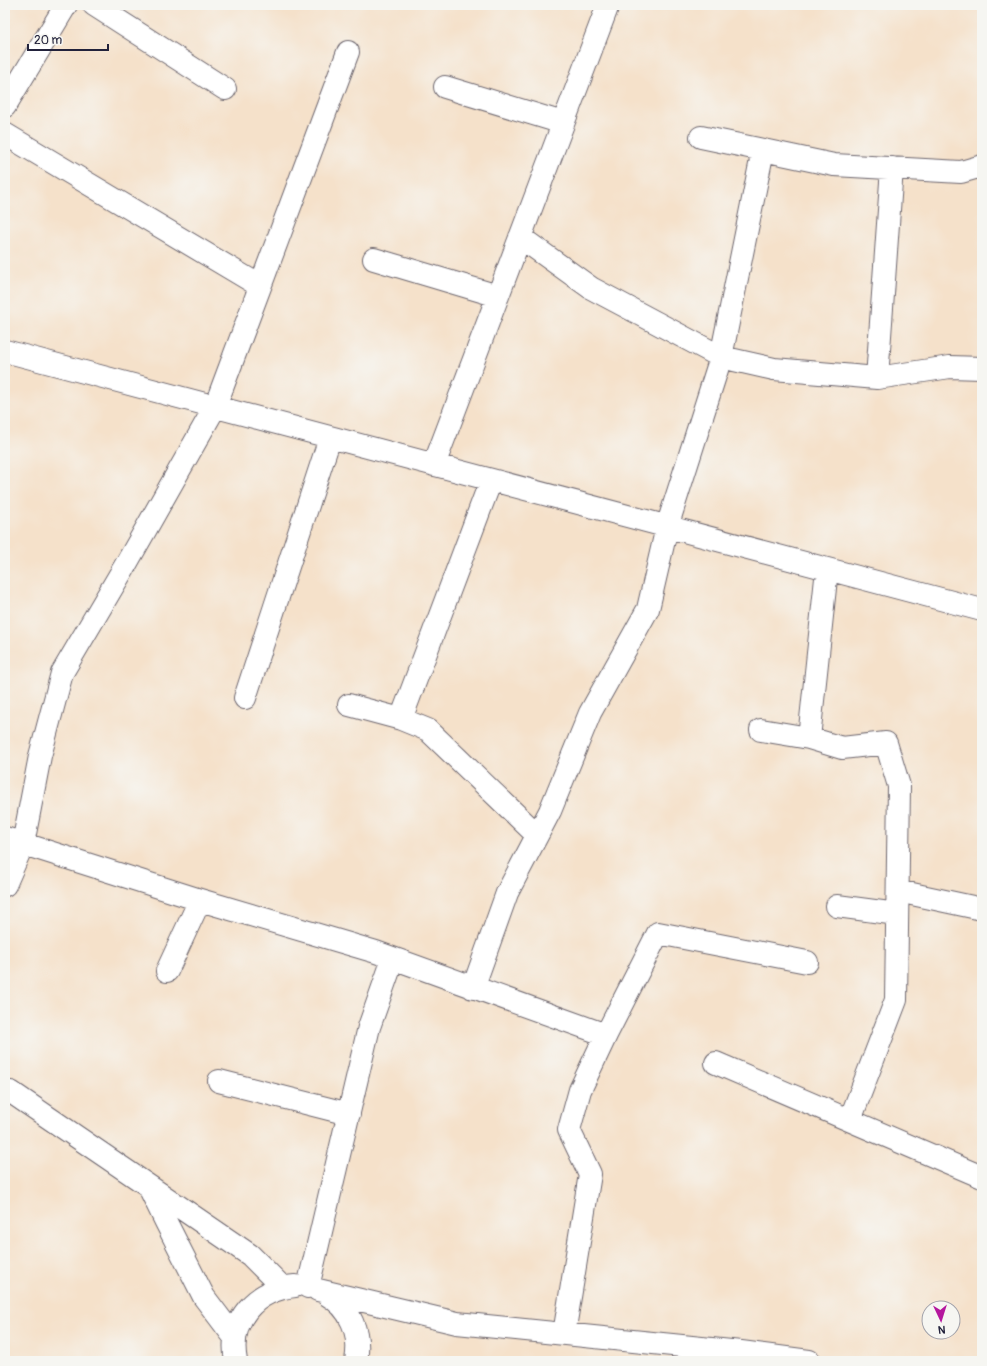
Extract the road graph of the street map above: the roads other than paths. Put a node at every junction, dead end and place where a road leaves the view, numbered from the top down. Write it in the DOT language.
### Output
graph roads {
  1 [pos="66,5"];
  2 [pos="94,5"];
  3 [pos="608,5"];
  4 [pos="348,52"];
  5 [pos="445,87"];
  6 [pos="225,89"];
  7 [pos="5,106"];
  8 [pos="563,123"];
  9 [pos="5,134"];
  10 [pos="701,137"];
  11 [pos="763,150"];
  12 [pos="982,166"];
  13 [pos="892,168"];
  14 [pos="520,237"];
  15 [pos="374,259"];
  16 [pos="260,286"];
  17 [pos="498,296"];
  18 [pos="5,351"];
  19 [pos="721,357"];
  20 [pos="982,368"];
  21 [pos="877,378"];
  22 [pos="215,407"];
  23 [pos="330,438"];
  24 [pos="434,465"];
  25 [pos="491,480"];
  26 [pos="668,528"];
  27 [pos="827,569"];
  28 [pos="982,610"];
  29 [pos="245,698"];
  30 [pos="350,705"];
  31 [pos="401,719"];
  32 [pos="761,730"];
  33 [pos="810,738"];
  34 [pos="538,835"];
  35 [pos="14,841"];
  36 [pos="5,885"];
  37 [pos="898,891"];
  38 [pos="200,900"];
  39 [pos="837,906"];
  40 [pos="982,909"];
  41 [pos="897,914"];
  42 [pos="394,959"];
  43 [pos="807,962"];
  44 [pos="167,971"];
  45 [pos="473,988"];
  46 [pos="606,1035"];
  47 [pos="716,1063"];
  48 [pos="219,1081"];
  49 [pos="5,1092"];
  50 [pos="348,1114"];
  51 [pos="850,1120"];
  52 [pos="982,1177"];
  53 [pos="149,1186"];
  54 [pos="282,1288"];
  55 [pos="313,1289"];
  56 [pos="564,1334"];
  57 [pos="235,1338"];
  58 [pos="236,1361"];
  59 [pos="356,1361"];
  60 [pos="809,1361"];
  1 -- 7 [label="street"];
  2 -- 6 [label="street"];
  3 -- 8 [label="street"];
  4 -- 16 [label="street"];
  5 -- 8 [label="street"];
  8 -- 14 [label="street"];
  9 -- 16 [label="street"];
  10 -- 11 [label="street"];
  11 -- 13 [label="street"];
  11 -- 19 [label="street"];
  12 -- 13 [label="street"];
  13 -- 21 [label="street"];
  14 -- 17 [label="street"];
  14 -- 19 [label="street"];
  15 -- 17 [label="street"];
  16 -- 22 [label="street"];
  17 -- 24 [label="street"];
  18 -- 22 [label="street"];
  19 -- 21 [label="street"];
  19 -- 26 [label="street"];
  20 -- 21 [label="street"];
  22 -- 23 [label="street"];
  22 -- 35 [label="street"];
  23 -- 24 [label="street"];
  23 -- 29 [label="street"];
  24 -- 25 [label="street"];
  25 -- 26 [label="street"];
  25 -- 31 [label="street"];
  26 -- 27 [label="street"];
  26 -- 34 [label="street"];
  27 -- 28 [label="street"];
  27 -- 33 [label="street"];
  30 -- 31 [label="street"];
  31 -- 34 [label="street"];
  32 -- 33 [label="street"];
  33 -- 37 [label="street"];
  34 -- 45 [label="street"];
  35 -- 36 [label="street"];
  35 -- 38 [label="street"];
  37 -- 40 [label="street"];
  37 -- 41 [label="street"];
  38 -- 42 [label="street"];
  38 -- 44 [label="street"];
  39 -- 41 [label="street"];
  41 -- 51 [label="street"];
  42 -- 45 [label="street"];
  42 -- 50 [label="street"];
  43 -- 46 [label="street"];
  45 -- 46 [label="street"];
  46 -- 56 [label="street"];
  47 -- 51 [label="street"];
  48 -- 50 [label="street"];
  49 -- 53 [label="street"];
  50 -- 55 [label="street"];
  51 -- 52 [label="street"];
  53 -- 54 [label="street"];
  53 -- 57 [label="street"];
  54 -- 55 [label="street"];
  54 -- 57 [label="street"];
  55 -- 56 [label="street"];
  55 -- 59 [label="street"];
  56 -- 60 [label="street"];
  57 -- 58 [label="street"];
}
